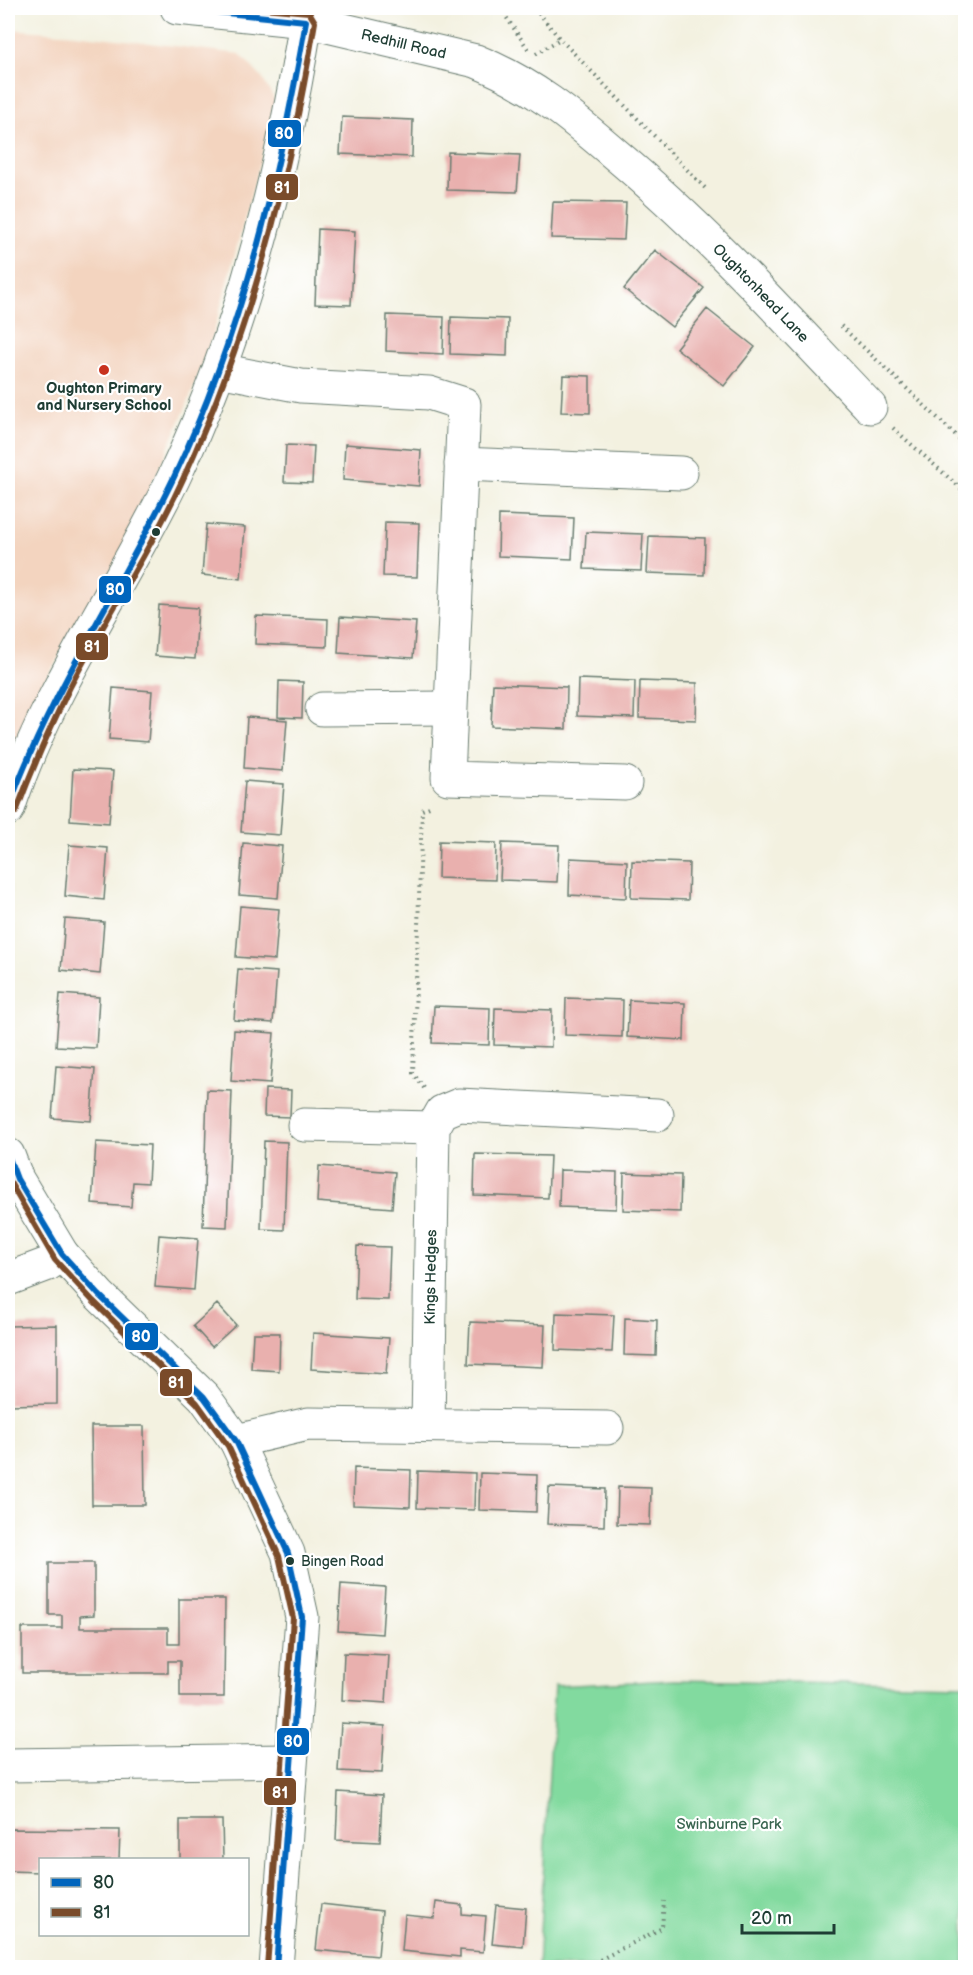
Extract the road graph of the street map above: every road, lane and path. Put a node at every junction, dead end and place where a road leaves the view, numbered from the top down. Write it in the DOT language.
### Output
graph roads {
  1 [pos="177,8"];
  2 [pos="306,21"];
  3 [pos="560,39"];
  4 [pos="533,56"];
  5 [pos="550,99"];
  6 [pos="219,370"];
  7 [pos="870,407"];
  8 [pos="461,464"];
  9 [pos="681,473"];
  10 [pos="966,493"];
  11 [pos="449,708"];
  12 [pos="322,709"];
  13 [pos="448,778"];
  14 [pos="625,783"];
  15 [pos="8,809"];
  16 [pos="657,1115"];
  17 [pos="437,1120"];
  18 [pos="304,1125"];
  19 [pos="8,1155"];
  20 [pos="62,1254"];
  21 [pos="8,1279"];
  22 [pos="428,1425"];
  23 [pos="607,1428"];
  24 [pos="236,1441"];
  25 [pos="290,1761"];
  26 [pos="8,1765"];
  27 [pos="664,1900"];
  28 [pos="276,1968"];
  29 [pos="584,1968"];
  1 -- 2 [label="street, Redhill Road"];
  2 -- 5 [label="street, Redhill Road"];
  2 -- 6 [label="street"];
  3 -- 4 [label="path"];
  5 -- 7 [label="street, Oughtonhead Lane"];
  6 -- 8 [label="street"];
  6 -- 15 [label="street"];
  7 -- 10 [label="path"];
  8 -- 9 [label="street"];
  8 -- 11 [label="street"];
  11 -- 12 [label="street"];
  11 -- 13 [label="street"];
  13 -- 14 [label="street"];
  13 -- 17 [label="path"];
  16 -- 17 [label="street"];
  17 -- 18 [label="street"];
  17 -- 22 [label="street, Kings Hedges"];
  19 -- 20 [label="street"];
  20 -- 21 [label="street"];
  20 -- 24 [label="street"];
  22 -- 23 [label="street"];
  22 -- 24 [label="street"];
  24 -- 25 [label="street"];
  25 -- 26 [label="street"];
  25 -- 28 [label="street"];
  27 -- 29 [label="path"];
}
